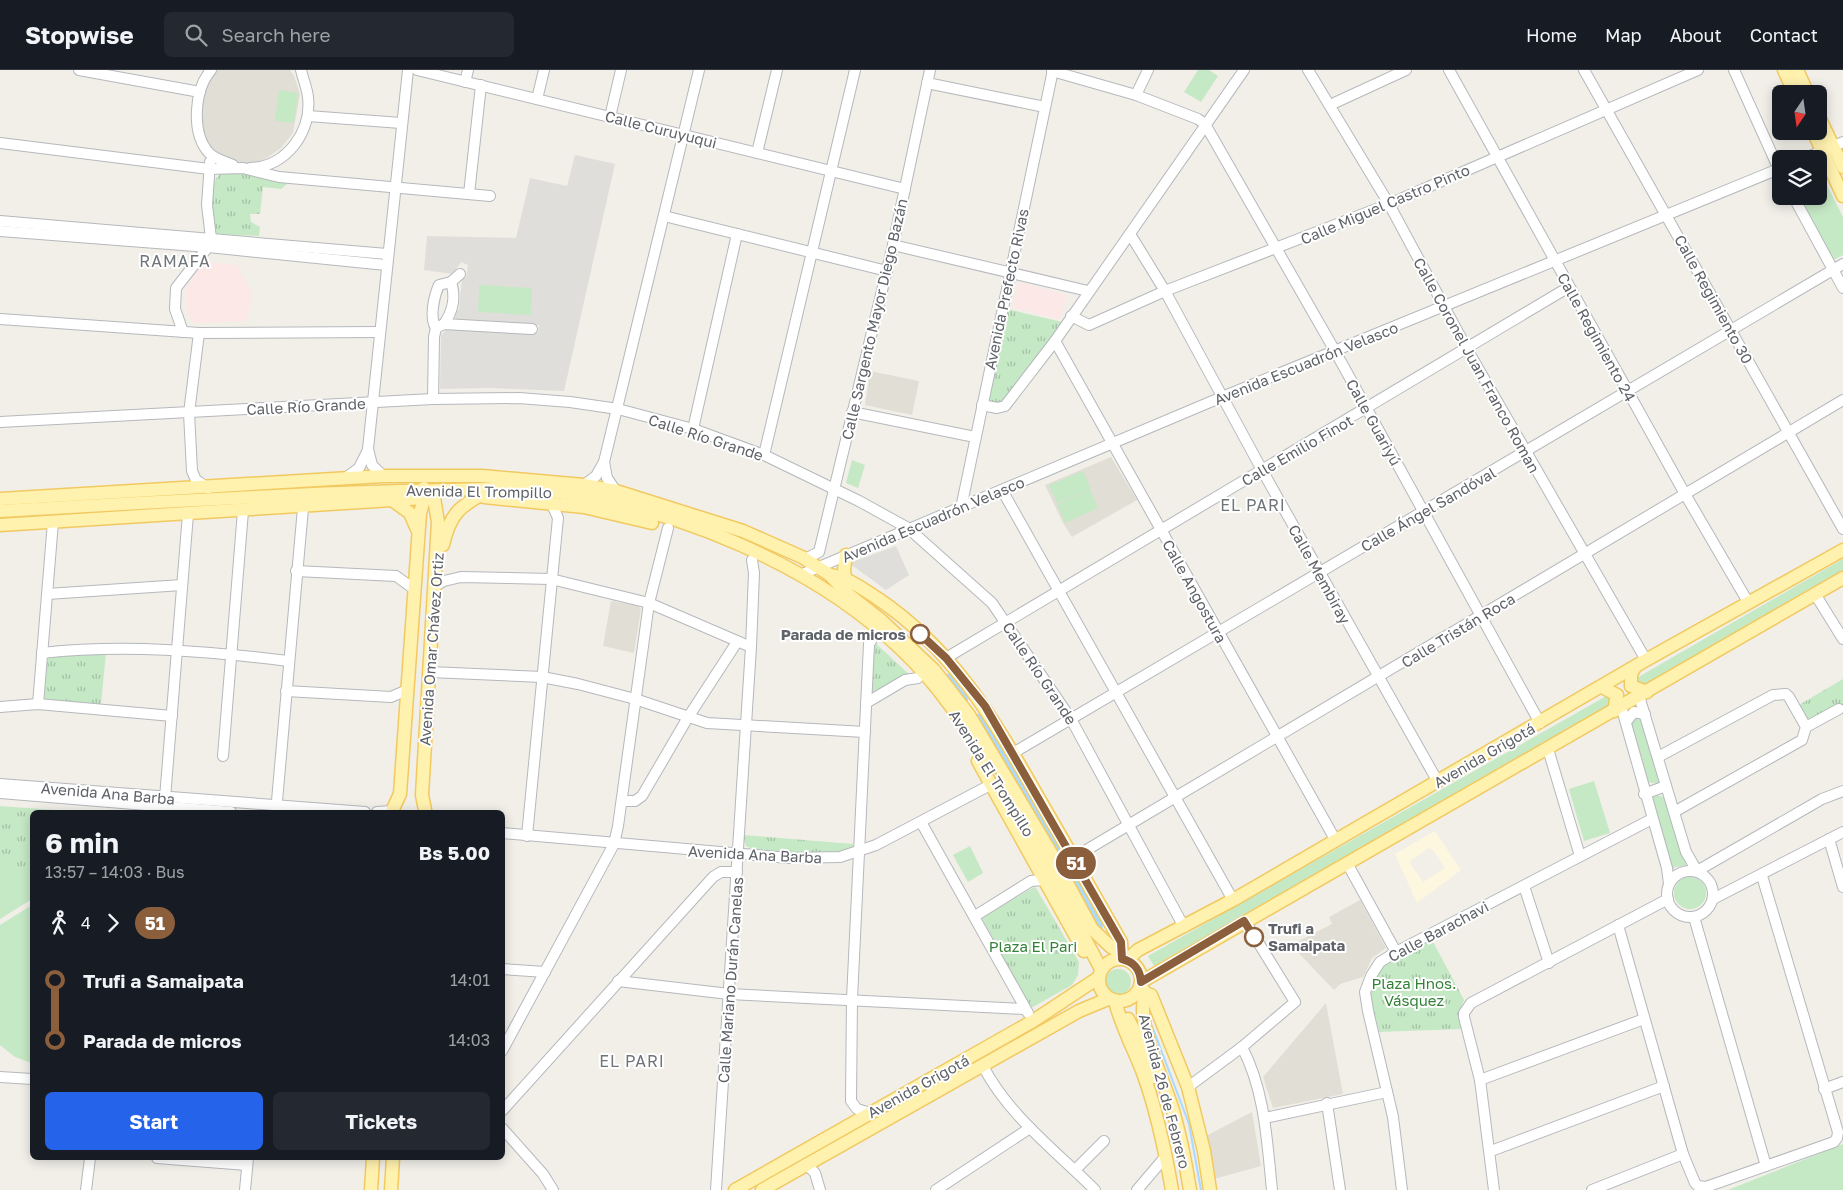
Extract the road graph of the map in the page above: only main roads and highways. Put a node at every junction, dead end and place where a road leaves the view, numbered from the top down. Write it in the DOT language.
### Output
graph roads {
  1 [pos="1784,70"];
  2 [pos="1796,70"];
  3 [pos="1791,85"];
  4 [pos="1804,85"];
  5 [pos="1833,147"];
  6 [pos="1843,167"];
  7 [pos="1840,181"];
  8 [pos="1843,196"];
  9 [pos="466,475"];
  10 [pos="390,476"];
  11 [pos="492,489"];
  12 [pos="428,496"];
  13 [pos="477,497"];
  14 [pos="0,499"];
  15 [pos="392,500"];
  16 [pos="155,502"];
  17 [pos="0,510"];
  18 [pos="217,512"];
  19 [pos="0,525"];
  20 [pos="418,540"];
  21 [pos="1843,550"];
  22 [pos="846,555"];
  23 [pos="437,562"];
  24 [pos="416,563"];
  25 [pos="830,575"];
  26 [pos="845,578"];
  27 [pos="1843,578"];
  28 [pos="434,599"];
  29 [pos="412,614"];
  30 [pos="882,621"];
  31 [pos="930,642"];
  32 [pos="431,653"];
  33 [pos="1635,667"];
  34 [pos="923,677"];
  35 [pos="1630,680"];
  36 [pos="1607,689"];
  37 [pos="1626,694"];
  38 [pos="1643,694"];
  39 [pos="1618,708"];
  40 [pos="402,770"];
  41 [pos="423,772"];
  42 [pos="1004,790"];
  43 [pos="392,810"];
  44 [pos="393,810"];
  45 [pos="425,810"];
  46 [pos="426,810"];
  47 [pos="1009,816"];
  48 [pos="1124,957"];
  49 [pos="1099,974"];
  50 [pos="1142,987"];
  51 [pos="1113,1002"];
  52 [pos="1036,1019"];
  53 [pos="1002,1054"];
  54 [pos="373,1160"];
  55 [pos="393,1161"];
  56 [pos="371,1186"];
  57 [pos="391,1187"];
  58 [pos="735,1190"];
  59 [pos="762,1190"];
  60 [pos="1172,1190"];
  61 [pos="1182,1190"];
  62 [pos="1190,1190"];
  63 [pos="1210,1190"];
  1 -- 3 [label="main road"];
  2 -- 4 [label="main road"];
  5 -- 6 [label="main road"];
  5 -- 7 [label="main road"];
  7 -- 8 [label="main road"];
  9 -- 10 [label="main road, Avenida El Trompillo"];
  9 -- 12 [label="main road"];
  9 -- 25 [label="main road, Avenida El Trompillo"];
  10 -- 12 [label="main road"];
  10 -- 14 [label="main road, Avenida El Trompillo"];
  11 -- 12 [label="main road, Avenida El Trompillo"];
  11 -- 13 [label="main road"];
  11 -- 34 [label="main road, Avenida El Trompillo"];
  12 -- 13 [label="main road, Avenida El Trompillo"];
  12 -- 15 [label="main road, Avenida El Trompillo"];
  12 -- 16 [label="main road, Avenida El Trompillo"];
  12 -- 20 [label="main road, Avenida Omar Chávez Ortiz"];
  12 -- 23 [label="main road, Avenida Omar Chávez Ortiz"];
  13 -- 23 [label="main road"];
  13 -- 34 [label="main road, Avenida El Trompillo"];
  15 -- 18 [label="main road, Avenida El Trompillo"];
  15 -- 20 [label="main road"];
  16 -- 17 [label="main road, Avenida El Trompillo"];
  16 -- 18 [label="main road"];
  18 -- 19 [label="main road, Avenida El Trompillo"];
  20 -- 24 [label="main road, Avenida Omar Chávez Ortiz"];
  21 -- 33 [label="main road, Avenida Grigotá"];
  22 -- 26 [label="main road"];
  23 -- 28 [label="main road, Avenida Omar Chávez Ortiz"];
  24 -- 28 [label="main road"];
  24 -- 29 [label="main road, Avenida Omar Chávez Ortiz"];
  25 -- 26 [label="main road, Avenida El Trompillo"];
  25 -- 30 [label="main road, Avenida El Trompillo"];
  26 -- 31 [label="main road, Avenida El Trompillo"];
  27 -- 38 [label="main road, Avenida Grigotá"];
  28 -- 32 [label="main road, Avenida Omar Chávez Ortiz"];
  29 -- 32 [label="main road"];
  29 -- 40 [label="main road, Avenida Omar Chávez Ortiz"];
  30 -- 31 [label="main road"];
  30 -- 48 [label="main road, Avenida El Trompillo"];
  31 -- 48 [label="main road, Avenida El Trompillo"];
  32 -- 41 [label="main road, Avenida Omar Chávez Ortiz"];
  33 -- 35 [label="main road"];
  33 -- 36 [label="main road, Avenida Grigotá"];
  34 -- 42 [label="main road, Avenida El Trompillo"];
  34 -- 47 [label="main road, Avenida El Trompillo"];
  35 -- 37 [label="main road"];
  35 -- 38 [label="main road"];
  36 -- 37 [label="main road"];
  36 -- 39 [label="main road"];
  36 -- 48 [label="main road, Avenida Grigotá"];
  37 -- 38 [label="main road"];
  37 -- 39 [label="main road"];
  38 -- 39 [label="main road, Avenida Grigotá"];
  39 -- 50 [label="main road, Avenida Grigotá"];
  40 -- 41 [label="main road"];
  40 -- 43 [label="main road, Avenida Omar Chávez Ortiz"];
  41 -- 46 [label="main road, Avenida Omar Chávez Ortiz"];
  42 -- 47 [label="main road"];
  42 -- 49 [label="main road, Avenida El Trompillo"];
  44 -- 45 [label="main road"];
  47 -- 49 [label="main road, Avenida El Trompillo"];
  48 -- 49 [label="main road"];
  48 -- 50 [label="main road"];
  49 -- 51 [label="main road"];
  49 -- 52 [label="main road, Avenida Grigotá"];
  50 -- 51 [label="main road"];
  50 -- 62 [label="main road, Avenida 26 de Febrero"];
  50 -- 63 [label="main road, Avenida 26 de Febrero"];
  51 -- 53 [label="main road, Avenida Grigotá"];
  51 -- 60 [label="main road, Avenida 26 de Febrero"];
  51 -- 61 [label="main road, Avenida 26 de Febrero"];
  52 -- 53 [label="main road"];
  52 -- 58 [label="main road, Avenida Grigotá"];
  53 -- 59 [label="main road, Avenida Grigotá"];
  54 -- 55 [label="main road"];
  54 -- 56 [label="main road"];
  55 -- 57 [label="main road"];
  56 -- 57 [label="main road"];
}
